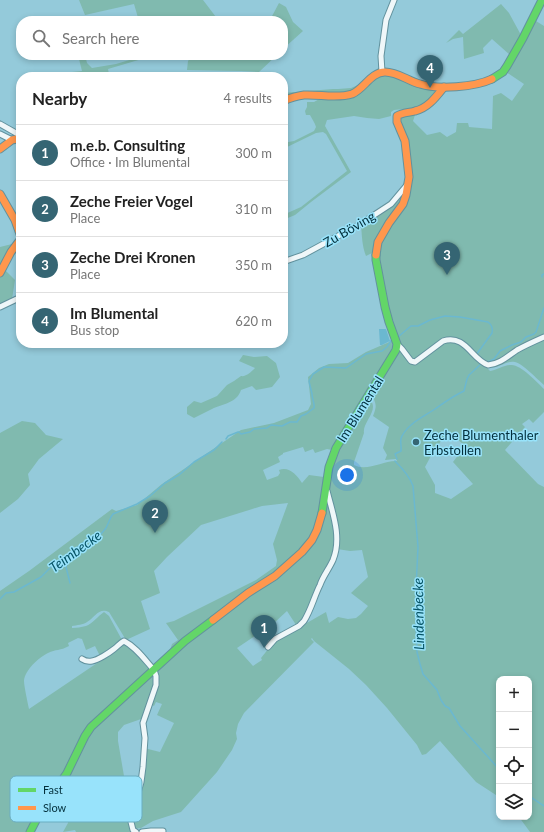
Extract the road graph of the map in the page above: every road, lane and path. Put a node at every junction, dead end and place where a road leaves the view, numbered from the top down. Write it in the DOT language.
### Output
graph roads {
  1 [pos="394,0"];
  2 [pos="542,0"];
  3 [pos="382,72"];
  4 [pos="444,87"];
  5 [pos="288,99"];
  6 [pos="0,124"];
  7 [pos="16,133"];
  8 [pos="0,134"];
  9 [pos="16,139"];
  10 [pos="12,140"];
  11 [pos="0,149"];
  12 [pos="408,184"];
  13 [pos="0,194"];
  14 [pos="16,223"];
  15 [pos="16,245"];
  16 [pos="288,260"];
  17 [pos="0,273"];
  18 [pos="16,299"];
  19 [pos="0,307"];
  20 [pos="544,337"];
  21 [pos="397,344"];
  22 [pos="326,487"];
  23 [pos="268,647"];
  24 [pos="82,659"];
  25 [pos="154,670"];
  26 [pos="65,776"];
  27 [pos="142,776"];
  28 [pos="35,822"];
  29 [pos="163,831"];
  30 [pos="30,832"];
  31 [pos="142,832"];
  1 -- 3 [label="street"];
  2 -- 4 [label="street"];
  3 -- 4 [label="street"];
  3 -- 5 [label="street"];
  4 -- 12 [label="street"];
  6 -- 7 [label="street"];
  8 -- 10 [label="street"];
  9 -- 10 [label="street"];
  10 -- 11 [label="street"];
  12 -- 16 [label="street, Zu Böving"];
  12 -- 21 [label="street"];
  13 -- 14 [label="street"];
  15 -- 17 [label="street"];
  18 -- 19 [label="street"];
  20 -- 21 [label="street"];
  21 -- 22 [label="street, Im Blumental"];
  22 -- 23 [label="street, Im Blumental"];
  22 -- 25 [label="street, Im Blumental"];
  24 -- 25 [label="street"];
  25 -- 26 [label="street, Im Blumental"];
  25 -- 27 [label="street"];
  28 -- 30 [label="street, Im Blumental"];
  29 -- 31 [label="street"];
}
